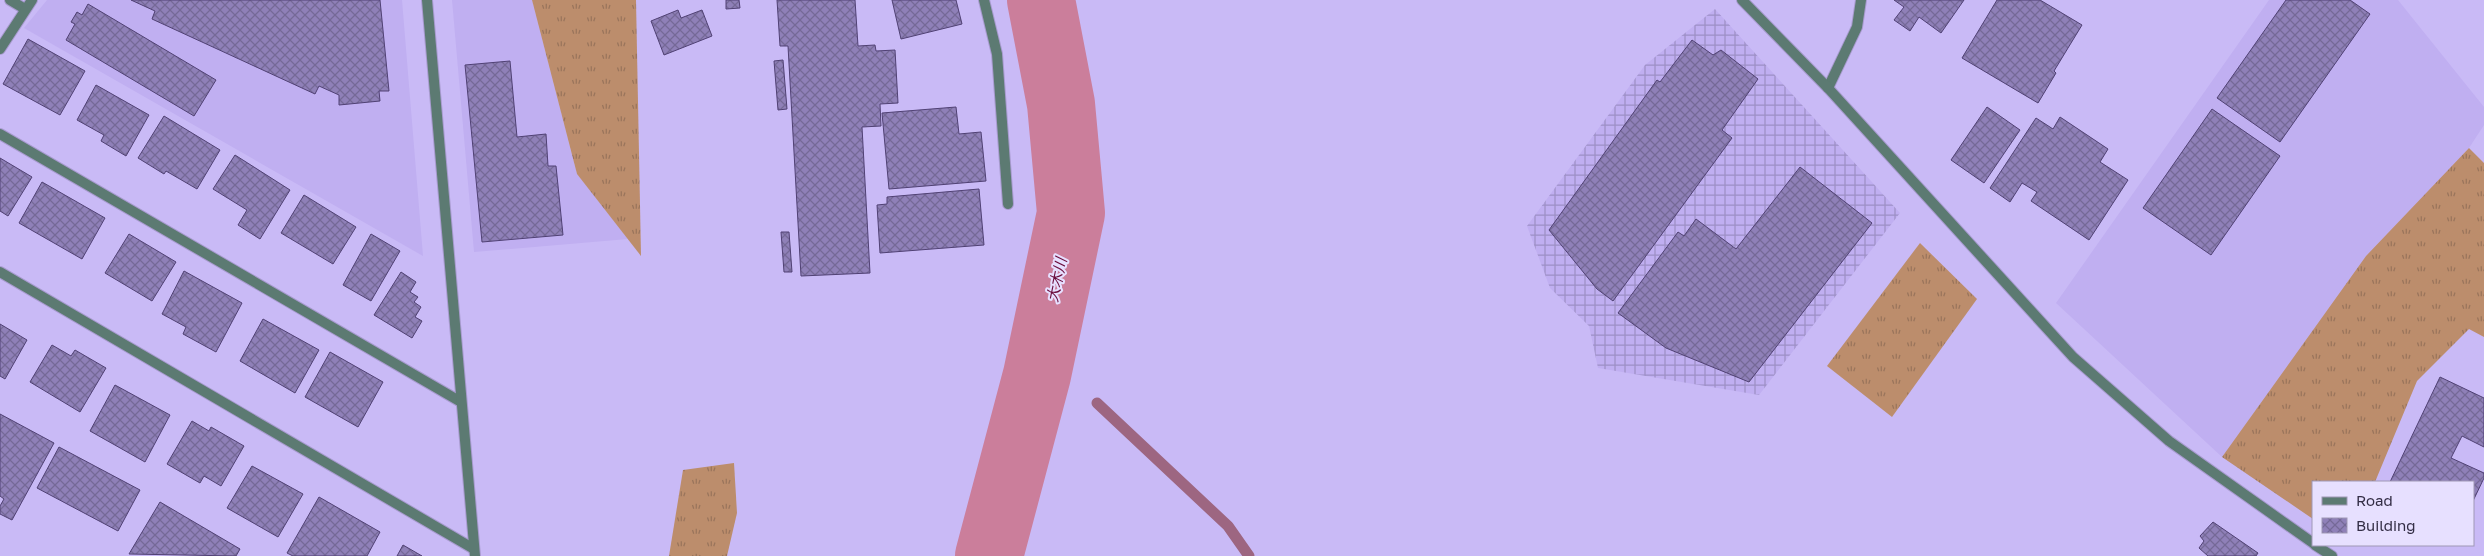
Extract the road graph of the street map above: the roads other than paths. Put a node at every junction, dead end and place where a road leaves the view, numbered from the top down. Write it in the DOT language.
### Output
graph roads {
  1 [pos="10,0"];
  2 [pos="32,0"];
  3 [pos="427,0"];
  4 [pos="984,0"];
  5 [pos="1742,0"];
  6 [pos="1861,0"];
  7 [pos="25,9"];
  8 [pos="0,49"];
  9 [pos="1828,88"];
  10 [pos="0,134"];
  11 [pos="1008,204"];
  12 [pos="0,272"];
  13 [pos="461,402"];
  14 [pos="2312,543"];
  15 [pos="2317,546"];
  16 [pos="474,553"];
  17 [pos="2332,556"];
  1 -- 7 [label="street"];
  2 -- 7 [label="street"];
  3 -- 13 [label="street"];
  4 -- 11 [label="street"];
  5 -- 9 [label="street"];
  6 -- 9 [label="street"];
  7 -- 8 [label="street"];
  9 -- 14 [label="street"];
  10 -- 13 [label="street"];
  12 -- 16 [label="street"];
  13 -- 16 [label="street"];
  15 -- 17 [label="street"];
}
